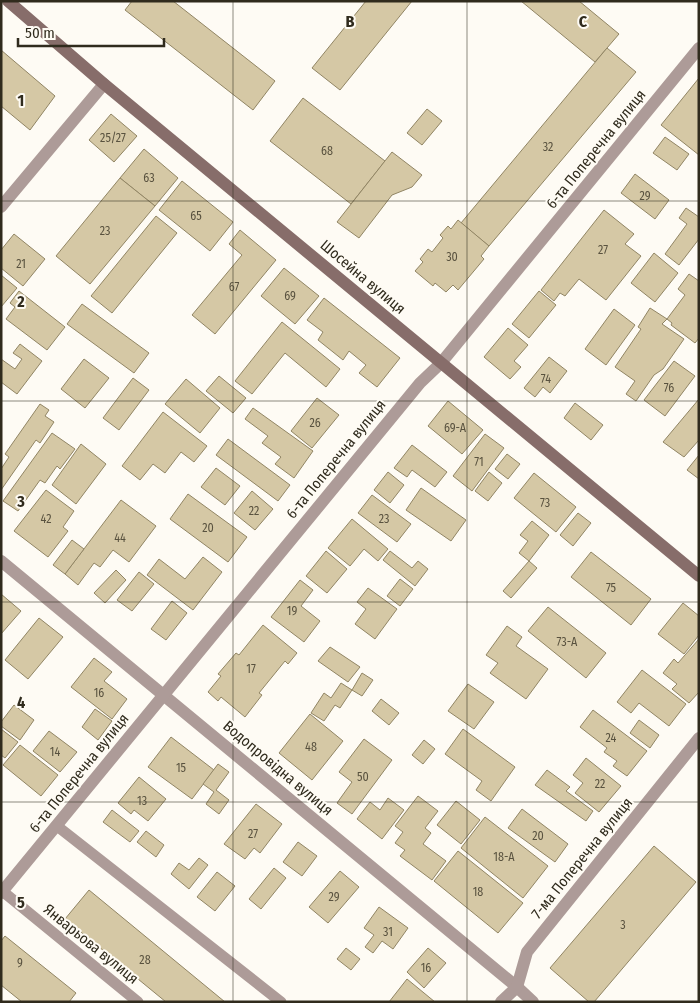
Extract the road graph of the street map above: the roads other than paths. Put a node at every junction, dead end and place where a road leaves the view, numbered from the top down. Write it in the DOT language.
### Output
graph roads {
  1 [pos="8,1"];
  2 [pos="699,48"];
  3 [pos="104,84"];
  4 [pos="1,207"];
  5 [pos="441,363"];
  6 [pos="1,561"];
  7 [pos="699,576"];
  8 [pos="164,695"];
  9 [pos="699,738"];
  10 [pos="57,826"];
  11 [pos="2,892"];
  12 [pos="517,987"];
  13 [pos="138,1002"];
  14 [pos="281,1002"];
  15 [pos="501,1002"];
  16 [pos="533,1002"];
  1 -- 3 [label="street, Шосейна вулиця"];
  2 -- 5 [label="street, 6-та Поперечна вулиця"];
  3 -- 4 [label="street"];
  3 -- 5 [label="street, Шосейна вулиця"];
  5 -- 7 [label="street, Шосейна вулиця"];
  5 -- 8 [label="street, 6-та Поперечна вулиця"];
  6 -- 8 [label="street, Водопровідна вулиця"];
  8 -- 10 [label="street, 6-та Поперечна вулиця"];
  8 -- 12 [label="street, Водопровідна вулиця"];
  9 -- 12 [label="street, 7-ма Поперечна вулиця"];
  10 -- 11 [label="street, 6-та Поперечна вулиця"];
  10 -- 14 [label="lane"];
  11 -- 13 [label="lane, Январьова вулиця"];
  12 -- 15 [label="street"];
  12 -- 16 [label="street, Водопровідна вулиця"];
}
